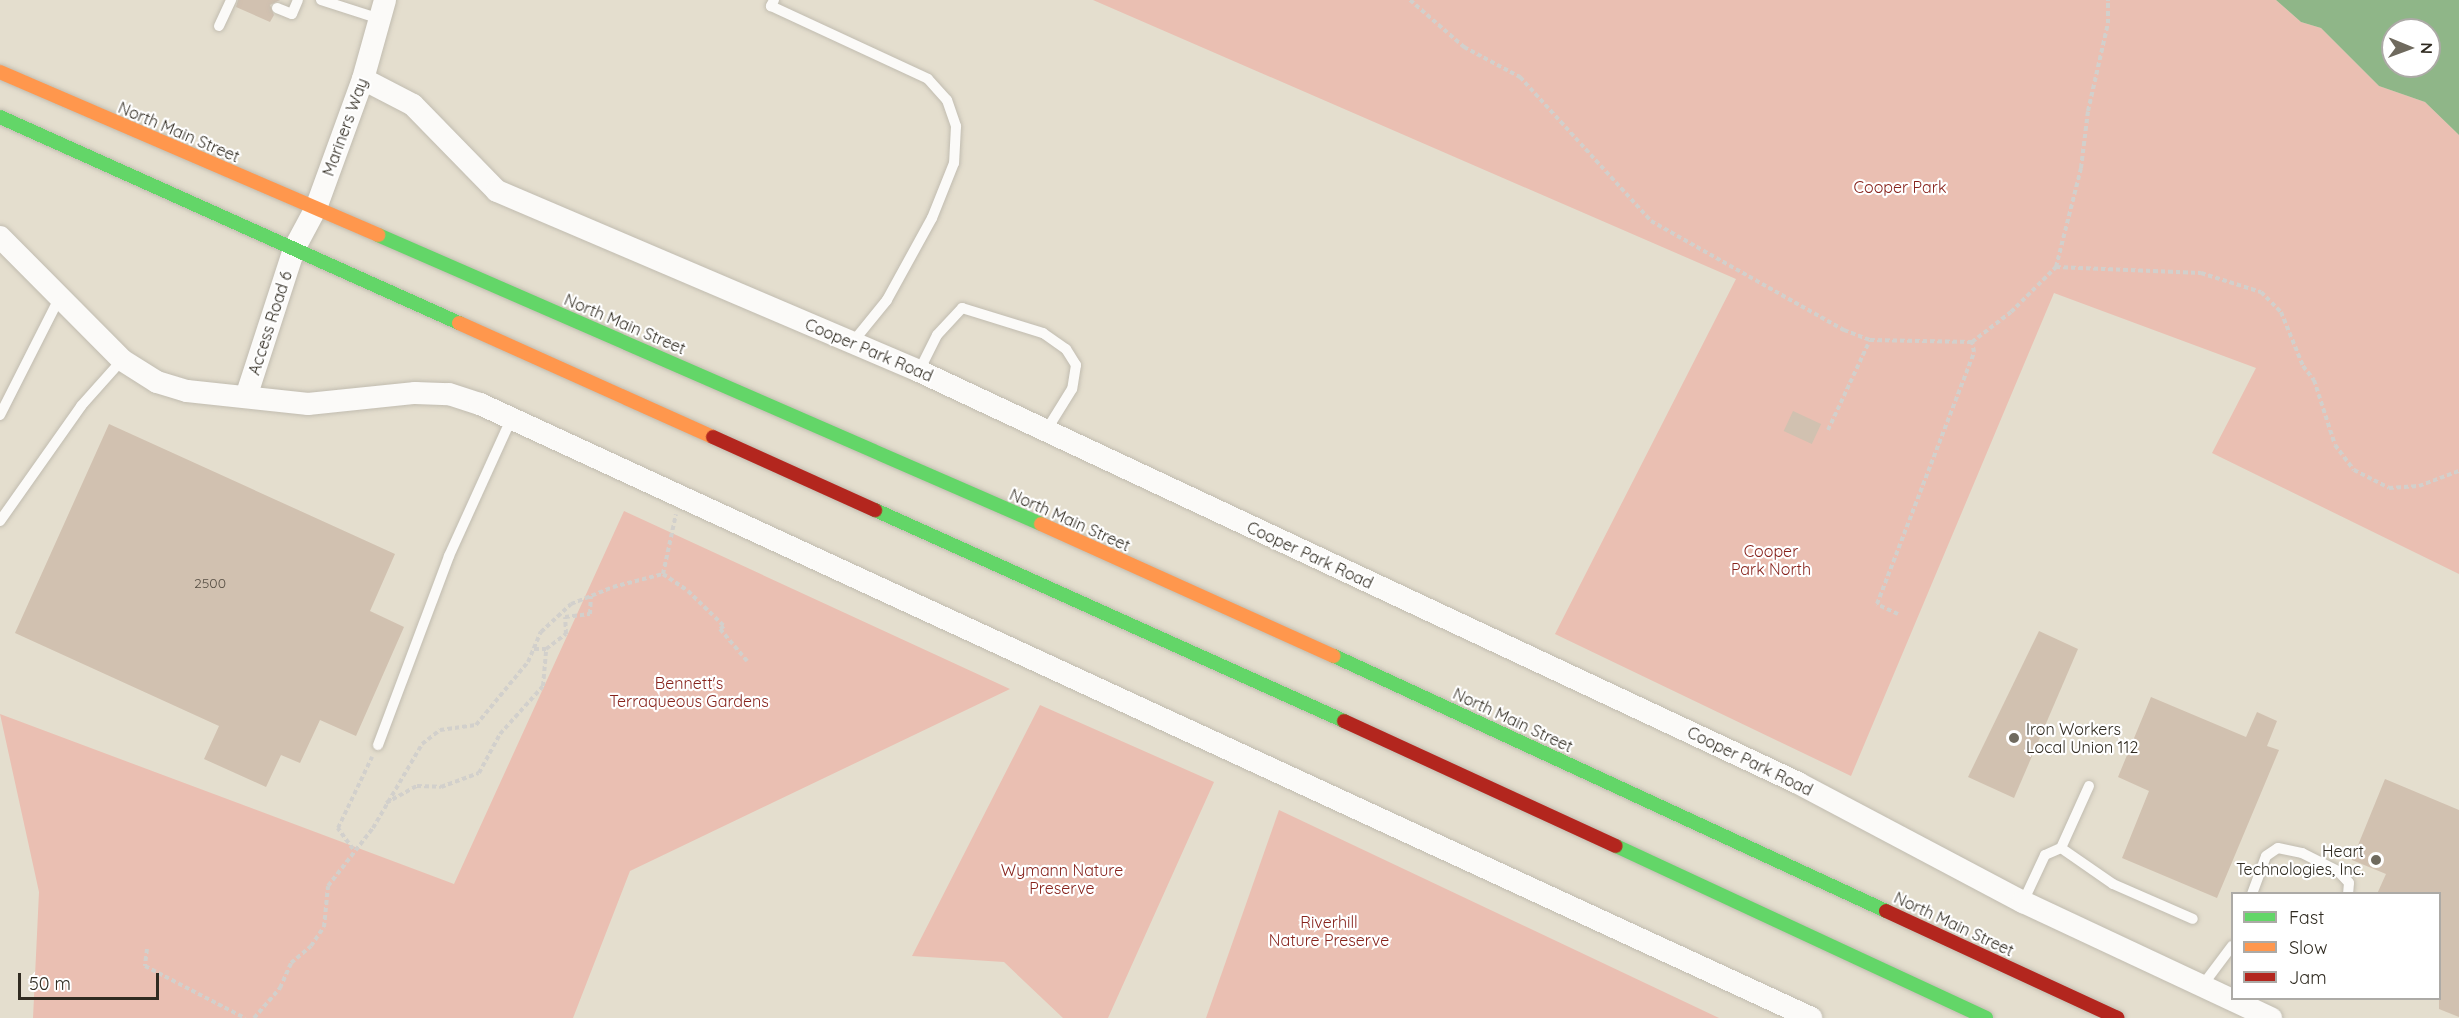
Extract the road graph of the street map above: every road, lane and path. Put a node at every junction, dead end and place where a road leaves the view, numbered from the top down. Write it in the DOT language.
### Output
graph roads {
  1 [pos="231,0"];
  2 [pos="298,0"];
  3 [pos="321,0"];
  4 [pos="774,0"];
  5 [pos="1410,0"];
  6 [pos="2108,0"];
  7 [pos="277,8"];
  8 [pos="382,9"];
  9 [pos="219,26"];
  10 [pos="0,72"];
  11 [pos="363,79"];
  12 [pos="0,117"];
  13 [pos="315,208"];
  14 [pos="0,237"];
  15 [pos="294,249"];
  16 [pos="2056,267"];
  17 [pos="61,295"];
  18 [pos="1870,340"];
  19 [pos="1972,342"];
  20 [pos="852,343"];
  21 [pos="122,360"];
  22 [pos="919,370"];
  23 [pos="246,397"];
  24 [pos="0,415"];
  25 [pos="512,417"];
  26 [pos="1828,430"];
  27 [pos="1046,431"];
  28 [pos="2459,471"];
  29 [pos="682,500"];
  30 [pos="1,519"];
  31 [pos="663,574"];
  32 [pos="591,596"];
  33 [pos="1898,614"];
  34 [pos="534,649"];
  35 [pos="546,649"];
  36 [pos="747,661"];
  37 [pos="378,745"];
  38 [pos="2090,786"];
  39 [pos="385,804"];
  40 [pos="2061,848"];
  41 [pos="353,849"];
  42 [pos="2253,892"];
  43 [pos="2348,892"];
  44 [pos="2023,902"];
  45 [pos="2193,919"];
  46 [pos="2231,947"];
  47 [pos="147,949"];
  48 [pos="2202,986"];
  49 [pos="2231,999"];
  50 [pos="2232,1000"];
  51 [pos="244,1018"];
  52 [pos="254,1018"];
  53 [pos="1811,1018"];
  54 [pos="1986,1018"];
  55 [pos="2118,1018"];
  56 [pos="2271,1018"];
  1 -- 9 [label="lane"];
  2 -- 7 [label="lane"];
  3 -- 8 [label="lane"];
  4 -- 20 [label="lane"];
  5 -- 18 [label="path"];
  6 -- 16 [label="path"];
  8 -- 11 [label="street, Mariners Way"];
  10 -- 13 [label="highway, North Main Street"];
  11 -- 13 [label="street, Mariners Way"];
  11 -- 20 [label="street, Cooper Park Road"];
  12 -- 15 [label="highway"];
  13 -- 15 [label="street, Mariners Way"];
  13 -- 55 [label="highway, North Main Street"];
  14 -- 17 [label="street"];
  15 -- 23 [label="street, Access Road 6"];
  15 -- 54 [label="highway"];
  16 -- 19 [label="path"];
  16 -- 28 [label="path"];
  17 -- 21 [label="street"];
  17 -- 24 [label="lane"];
  18 -- 19 [label="path"];
  18 -- 26 [label="path"];
  19 -- 33 [label="path"];
  20 -- 22 [label="street, Cooper Park Road"];
  21 -- 23 [label="street"];
  21 -- 30 [label="lane"];
  22 -- 27 [label="street, Cooper Park Road"];
  22 -- 27 [label="lane"];
  23 -- 25 [label="street"];
  25 -- 29 [label="street"];
  25 -- 37 [label="lane"];
  27 -- 44 [label="street, Cooper Park Road"];
  29 -- 31 [label="path"];
  29 -- 53 [label="street"];
  31 -- 32 [label="path"];
  31 -- 36 [label="path"];
  32 -- 34 [label="path"];
  32 -- 35 [label="path"];
  34 -- 35 [label="path"];
  34 -- 39 [label="path"];
  35 -- 39 [label="path"];
  37 -- 41 [label="path"];
  38 -- 40 [label="lane"];
  39 -- 41 [label="path"];
  40 -- 44 [label="lane"];
  40 -- 45 [label="lane"];
  41 -- 52 [label="path"];
  42 -- 43 [label="lane"];
  44 -- 48 [label="street, Cooper Park Road"];
  46 -- 48 [label="lane"];
  47 -- 51 [label="path"];
  48 -- 49 [label="street, Cooper Park Road"];
  50 -- 56 [label="street, Cooper Park Road"];
}
